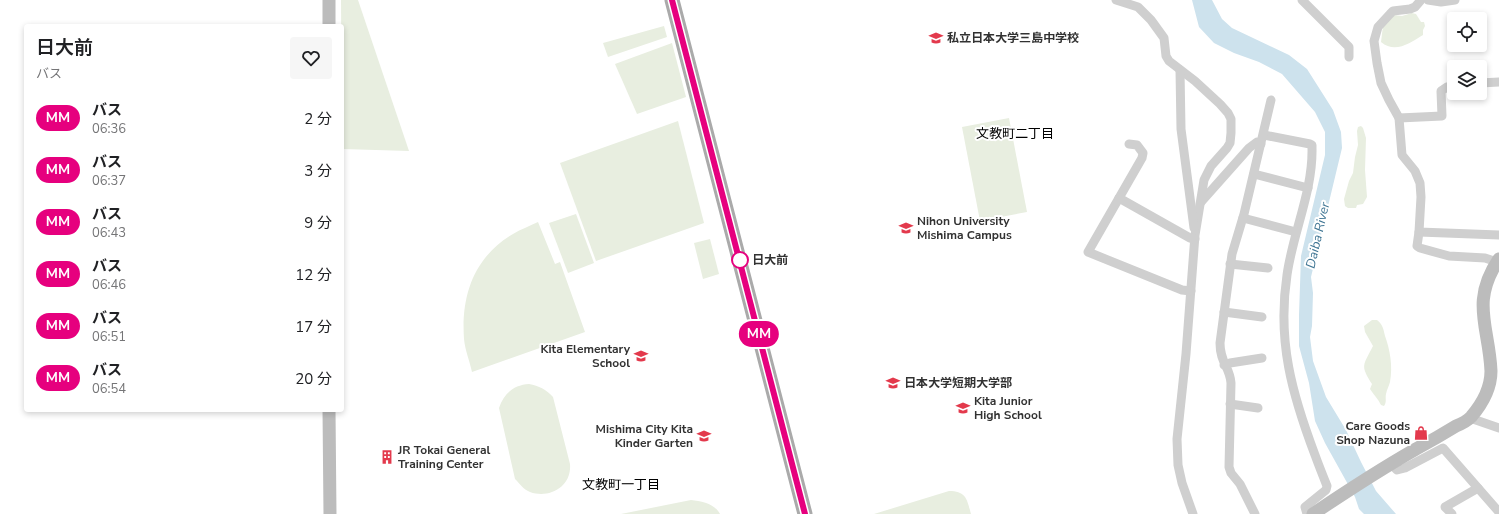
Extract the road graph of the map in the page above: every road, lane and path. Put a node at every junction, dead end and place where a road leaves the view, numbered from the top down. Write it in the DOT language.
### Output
graph roads {
  1 [pos="329,0"];
  2 [pos="672,0"];
  3 [pos="1116,0"];
  4 [pos="1302,0"];
  5 [pos="1420,0"];
  6 [pos="1428,0"];
  7 [pos="1455,0"];
  8 [pos="329,24"];
  9 [pos="1349,57"];
  10 [pos="1180,70"];
  11 [pos="1499,82"];
  12 [pos="1487,83"];
  13 [pos="1447,87"];
  14 [pos="1271,100"];
  15 [pos="1399,118"];
  16 [pos="1262,139"];
  17 [pos="1129,144"];
  18 [pos="1254,174"];
  19 [pos="1308,188"];
  20 [pos="1119,198"];
  21 [pos="1201,202"];
  22 [pos="1244,218"];
  23 [pos="1296,232"];
  24 [pos="1419,232"];
  25 [pos="1499,235"];
  26 [pos="1195,237"];
  27 [pos="1498,260"];
  28 [pos="1230,264"];
  29 [pos="1268,268"];
  30 [pos="1191,292"];
  31 [pos="1224,312"];
  32 [pos="1262,317"];
  33 [pos="1262,358"];
  34 [pos="1224,365"];
  35 [pos="1495,372"];
  36 [pos="1230,404"];
  37 [pos="1258,408"];
  38 [pos="330,412"];
  39 [pos="1470,418"];
  40 [pos="1499,428"];
  41 [pos="1391,464"];
  42 [pos="1478,488"];
  43 [pos="1318,511"];
  44 [pos="1499,512"];
  45 [pos="330,514"];
  46 [pos="805,514"];
  47 [pos="1193,514"];
  48 [pos="1255,514"];
  49 [pos="1308,514"];
  50 [pos="1452,514"];
  1 -- 8 [label="street"];
  2 -- 46 [label="main road"];
  3 -- 10 [label="street"];
  4 -- 9 [label="street"];
  5 -- 15 [label="street"];
  6 -- 7 [label="street"];
  10 -- 21 [label="street"];
  10 -- 26 [label="street"];
  11 -- 12 [label="street"];
  13 -- 15 [label="street"];
  14 -- 16 [label="street"];
  15 -- 24 [label="street"];
  16 -- 18 [label="street"];
  16 -- 19 [label="street"];
  16 -- 21 [label="street"];
  17 -- 20 [label="street"];
  18 -- 19 [label="street"];
  18 -- 22 [label="street"];
  19 -- 23 [label="street"];
  20 -- 26 [label="street"];
  20 -- 30 [label="street"];
  21 -- 26 [label="street"];
  22 -- 23 [label="street"];
  22 -- 28 [label="street"];
  23 -- 49 [label="street"];
  24 -- 25 [label="street"];
  24 -- 27 [label="street"];
  26 -- 30 [label="street"];
  27 -- 35 [label="street"];
  28 -- 29 [label="street"];
  28 -- 31 [label="street"];
  30 -- 47 [label="street"];
  31 -- 32 [label="street"];
  31 -- 34 [label="street"];
  33 -- 34 [label="street"];
  34 -- 36 [label="street"];
  35 -- 39 [label="street"];
  36 -- 37 [label="street"];
  36 -- 48 [label="street"];
  38 -- 45 [label="street"];
  39 -- 40 [label="street"];
  39 -- 41 [label="street"];
  41 -- 42 [label="street"];
  41 -- 43 [label="street"];
  42 -- 44 [label="street"];
  42 -- 50 [label="street"];
}
